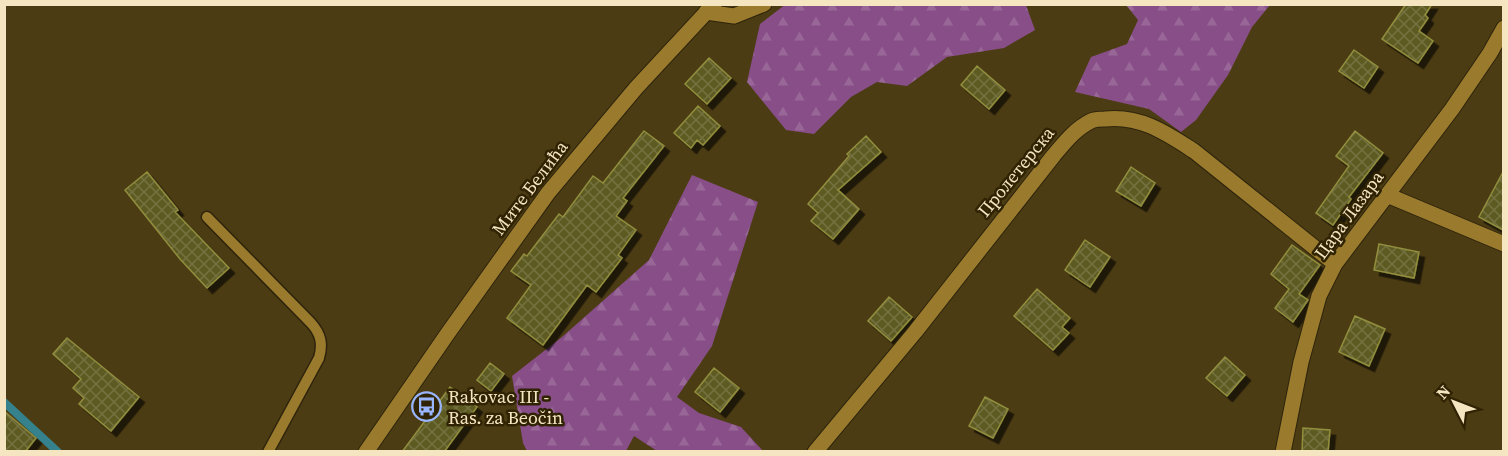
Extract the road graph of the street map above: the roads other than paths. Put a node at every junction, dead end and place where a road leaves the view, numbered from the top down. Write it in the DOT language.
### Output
graph roads {
  1 [pos="764,4"];
  2 [pos="710,8"];
  3 [pos="1503,28"];
  4 [pos="1387,195"];
  5 [pos="207,217"];
  6 [pos="1503,244"];
  7 [pos="1335,264"];
  8 [pos="268,452"];
  9 [pos="366,452"];
  10 [pos="814,452"];
  11 [pos="1283,452"];
  1 -- 2 [label="street, Мите Белића"];
  2 -- 9 [label="street, Мите Белића"];
  3 -- 4 [label="street, Цара Лазара"];
  4 -- 6 [label="street"];
  4 -- 7 [label="street, Цара Лазара"];
  5 -- 8 [label="lane"];
  7 -- 10 [label="street, Пролетерска"];
  7 -- 11 [label="street, Цара Лазара"];
}
